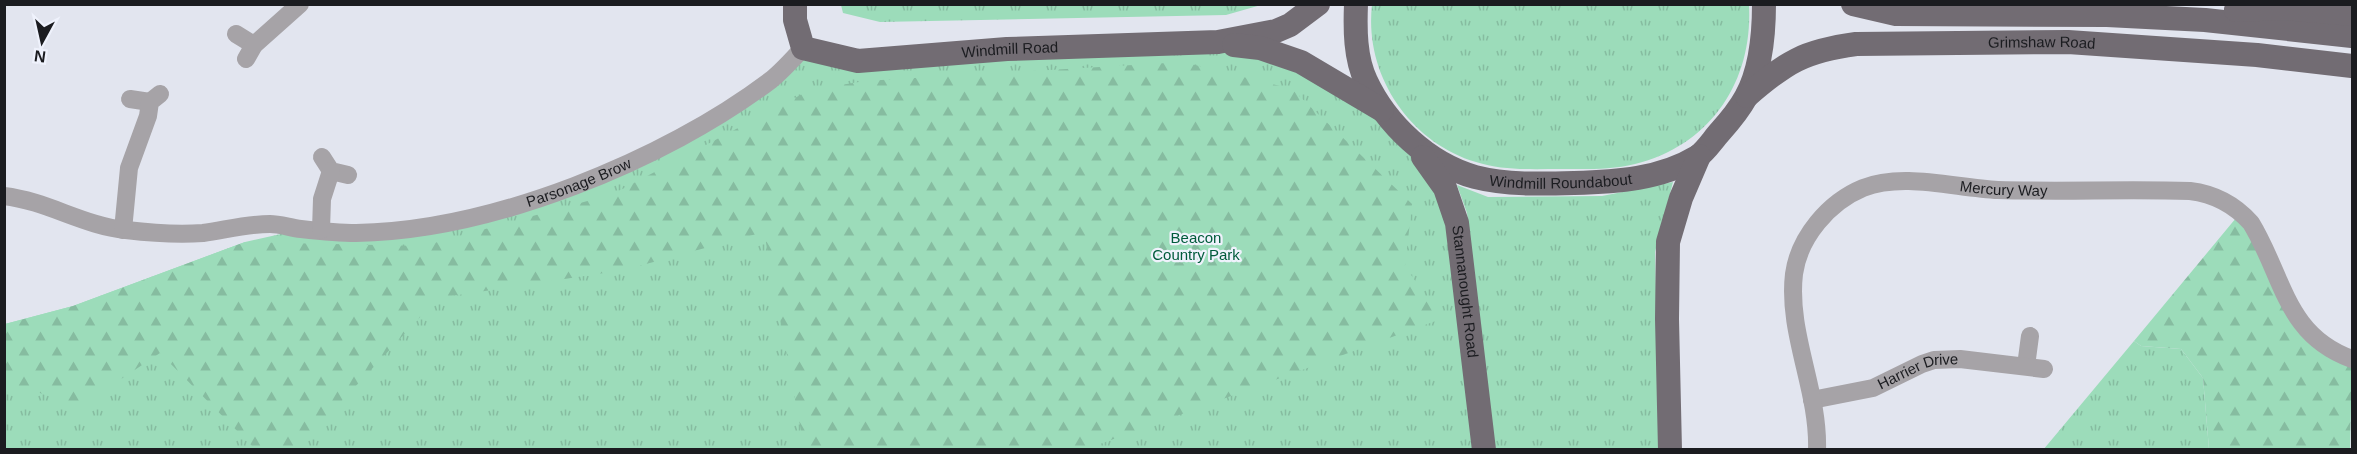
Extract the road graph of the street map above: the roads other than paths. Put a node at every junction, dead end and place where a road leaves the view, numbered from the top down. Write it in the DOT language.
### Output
graph roads {
  1 [pos="300,4"];
  2 [pos="795,4"];
  3 [pos="1318,4"];
  4 [pos="1356,4"];
  5 [pos="1764,4"];
  6 [pos="1853,4"];
  7 [pos="2352,14"];
  8 [pos="2107,15"];
  9 [pos="236,34"];
  10 [pos="2352,36"];
  11 [pos="1218,42"];
  12 [pos="803,48"];
  13 [pos="2257,55"];
  14 [pos="2352,66"];
  15 [pos="2352,79"];
  16 [pos="1747,97"];
  17 [pos="130,99"];
  18 [pos="1384,111"];
  19 [pos="1414,145"];
  20 [pos="1699,156"];
  21 [pos="333,168"];
  22 [pos="4,196"];
  23 [pos="123,230"];
  24 [pos="321,230"];
  25 [pos="2030,336"];
  26 [pos="2352,359"];
  27 [pos="1812,400"];
  28 [pos="1484,450"];
  29 [pos="1670,450"];
  30 [pos="1817,450"];
  1 -- 9 [label="street"];
  2 -- 12 [label="main road"];
  3 -- 11 [label="main road, Windmill Road"];
  4 -- 18 [label="main road, Windmill Roundabout"];
  5 -- 16 [label="main road, Windmill Roundabout"];
  6 -- 8 [label="main road, Grimshaw Road"];
  7 -- 8 [label="main road"];
  8 -- 10 [label="main road, Grimshaw Road"];
  11 -- 12 [label="main road, Windmill Road"];
  11 -- 18 [label="main road, Windmill Road"];
  12 -- 24 [label="street, Parsonage Brow"];
  13 -- 14 [label="main road, Grimshaw Road"];
  13 -- 15 [label="main road"];
  13 -- 16 [label="main road, Grimshaw Road"];
  16 -- 20 [label="main road, Windmill Roundabout"];
  17 -- 23 [label="street"];
  18 -- 19 [label="main road, Windmill Roundabout"];
  19 -- 20 [label="main road, Windmill Roundabout"];
  19 -- 28 [label="main road, Stannanought Road"];
  20 -- 29 [label="main road"];
  21 -- 24 [label="street"];
  22 -- 23 [label="street, Parsonage Brow"];
  23 -- 24 [label="street, Parsonage Brow"];
  25 -- 27 [label="street, Harrier Drive"];
  26 -- 27 [label="street, Mercury Way"];
  27 -- 30 [label="street, Mercury Way"];
}
